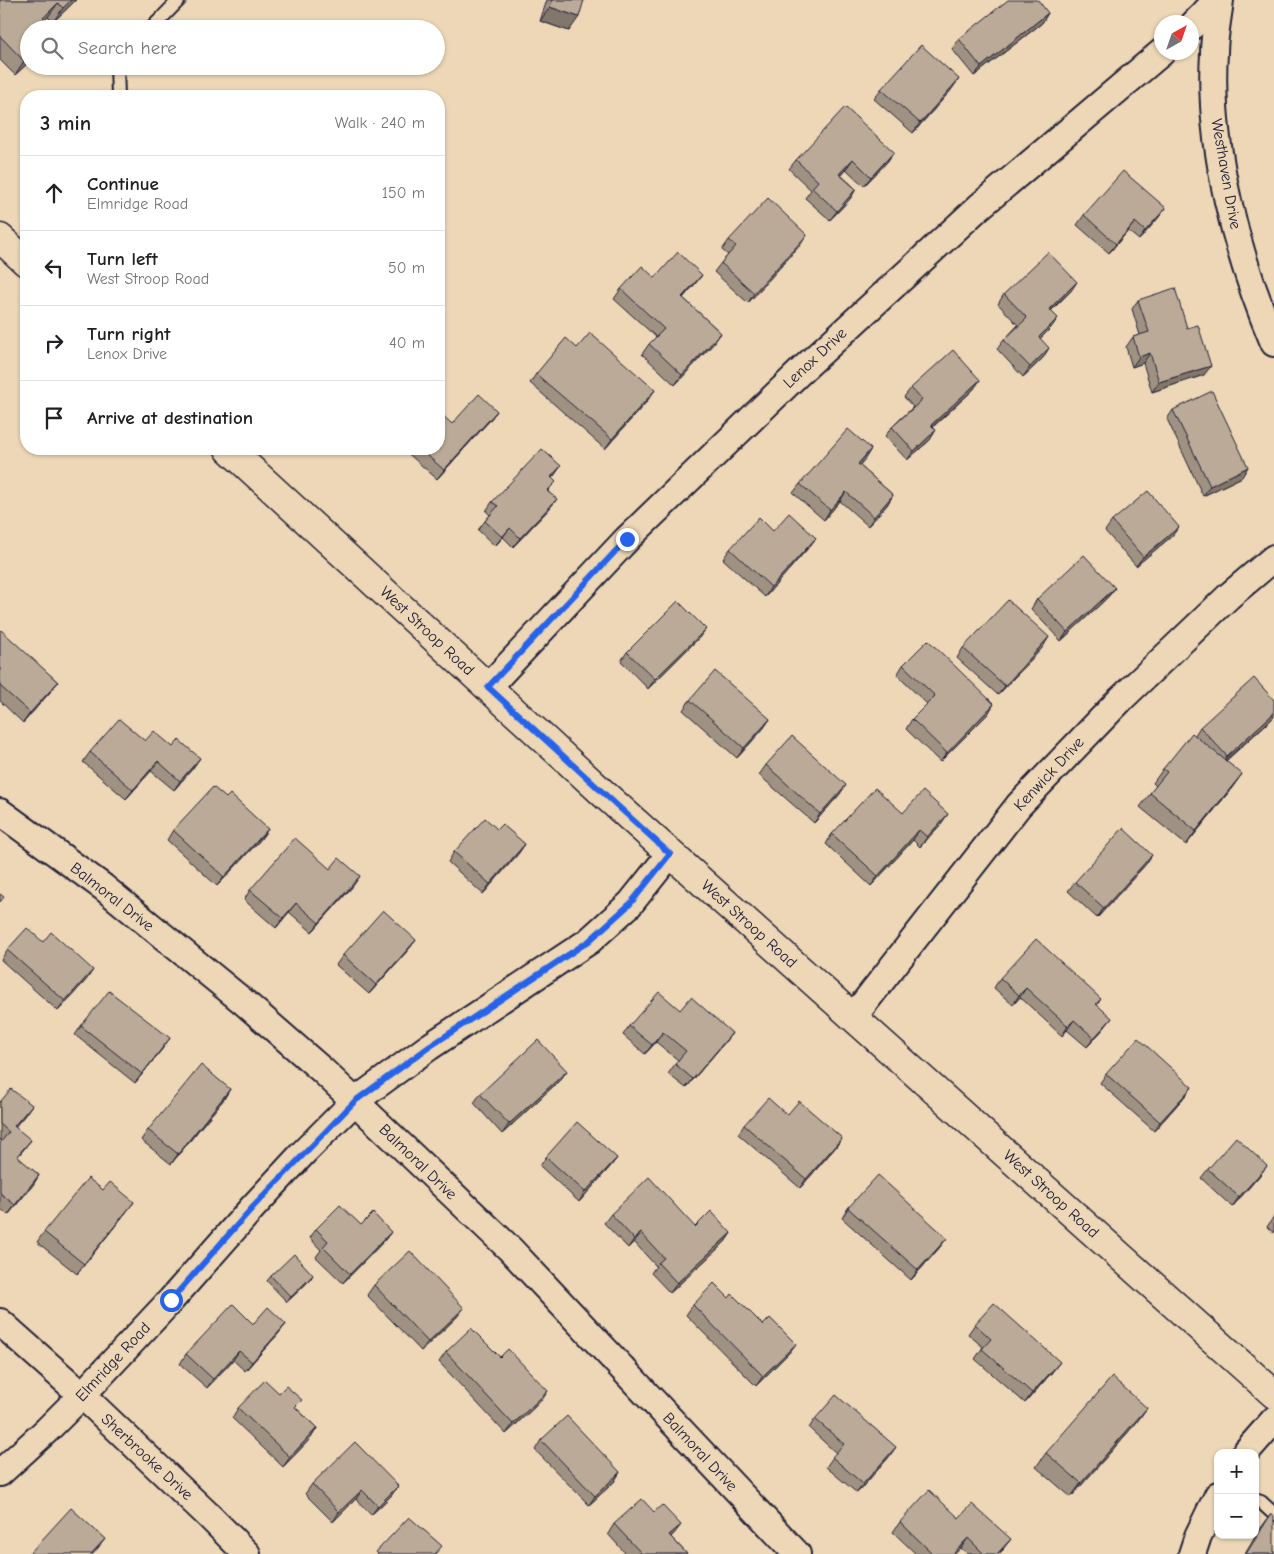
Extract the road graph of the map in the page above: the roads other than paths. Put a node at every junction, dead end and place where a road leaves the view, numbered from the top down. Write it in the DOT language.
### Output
graph roads {
  1 [pos="179,0"];
  2 [pos="1219,0"];
  3 [pos="1199,19"];
  4 [pos="160,20"];
  5 [pos="1154,59"];
  6 [pos="117,75"];
  7 [pos="118,90"];
  8 [pos="0,238"];
  9 [pos="20,256"];
  10 [pos="1274,343"];
  11 [pos="236,455"];
  12 [pos="1274,558"];
  13 [pos="488,687"];
  14 [pos="0,812"];
  15 [pos="670,854"];
  16 [pos="854,1016"];
  17 [pos="355,1101"];
  18 [pos="0,1322"];
  19 [pos="1274,1394"];
  20 [pos="82,1395"];
  21 [pos="1274,1420"];
  22 [pos="1249,1449"];
  23 [pos="0,1473"];
  24 [pos="1259,1501"];
  25 [pos="1214,1504"];
  26 [pos="1274,1514"];
  27 [pos="247,1554"];
  28 [pos="797,1554"];
  29 [pos="1192,1554"];
  1 -- 4 [label="lane"];
  2 -- 3 [label="street"];
  2 -- 10 [label="street, Westhaven Drive"];
  5 -- 13 [label="street, Lenox Drive"];
  6 -- 7 [label="lane"];
  8 -- 9 [label="main road"];
  11 -- 13 [label="main road, West Stroop Road"];
  12 -- 16 [label="street, Kenwick Drive"];
  13 -- 15 [label="main road, West Stroop Road"];
  14 -- 17 [label="street, Balmoral Drive"];
  15 -- 16 [label="main road, West Stroop Road"];
  15 -- 17 [label="street, Elmridge Road"];
  16 -- 19 [label="main road, West Stroop Road"];
  17 -- 20 [label="street, Elmridge Road"];
  17 -- 28 [label="street, Balmoral Drive"];
  18 -- 20 [label="street, Sherbrooke Drive"];
  20 -- 23 [label="street, Elmridge Road"];
  20 -- 27 [label="street, Sherbrooke Drive"];
  21 -- 22 [label="street"];
  24 -- 26 [label="lane"];
  25 -- 29 [label="street"];
}
